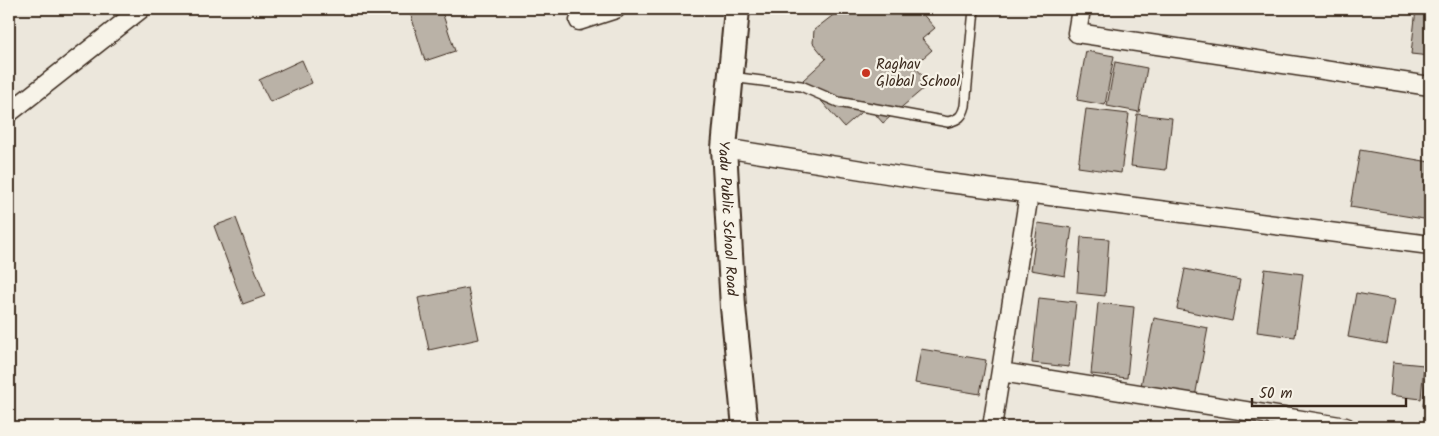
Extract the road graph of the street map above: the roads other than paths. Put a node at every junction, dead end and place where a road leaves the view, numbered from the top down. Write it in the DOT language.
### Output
graph roads {
  1 [pos="141,9"];
  2 [pos="616,9"];
  3 [pos="737,9"];
  4 [pos="974,9"];
  5 [pos="1081,9"];
  6 [pos="579,21"];
  7 [pos="731,77"];
  8 [pos="1430,86"];
  9 [pos="9,113"];
  10 [pos="724,148"];
  11 [pos="1029,194"];
  12 [pos="1430,245"];
  13 [pos="1001,372"];
  14 [pos="745,427"];
  15 [pos="992,427"];
  16 [pos="1346,427"];
  1 -- 9 [label="street"];
  2 -- 6 [label="street"];
  3 -- 7 [label="street, Yadu Public School Road"];
  4 -- 7 [label="lane"];
  5 -- 8 [label="street"];
  7 -- 10 [label="street, Yadu Public School Road"];
  10 -- 11 [label="street"];
  10 -- 14 [label="street, Yadu Public School Road"];
  11 -- 12 [label="street"];
  11 -- 13 [label="street"];
  13 -- 15 [label="street"];
  13 -- 16 [label="street"];
}
